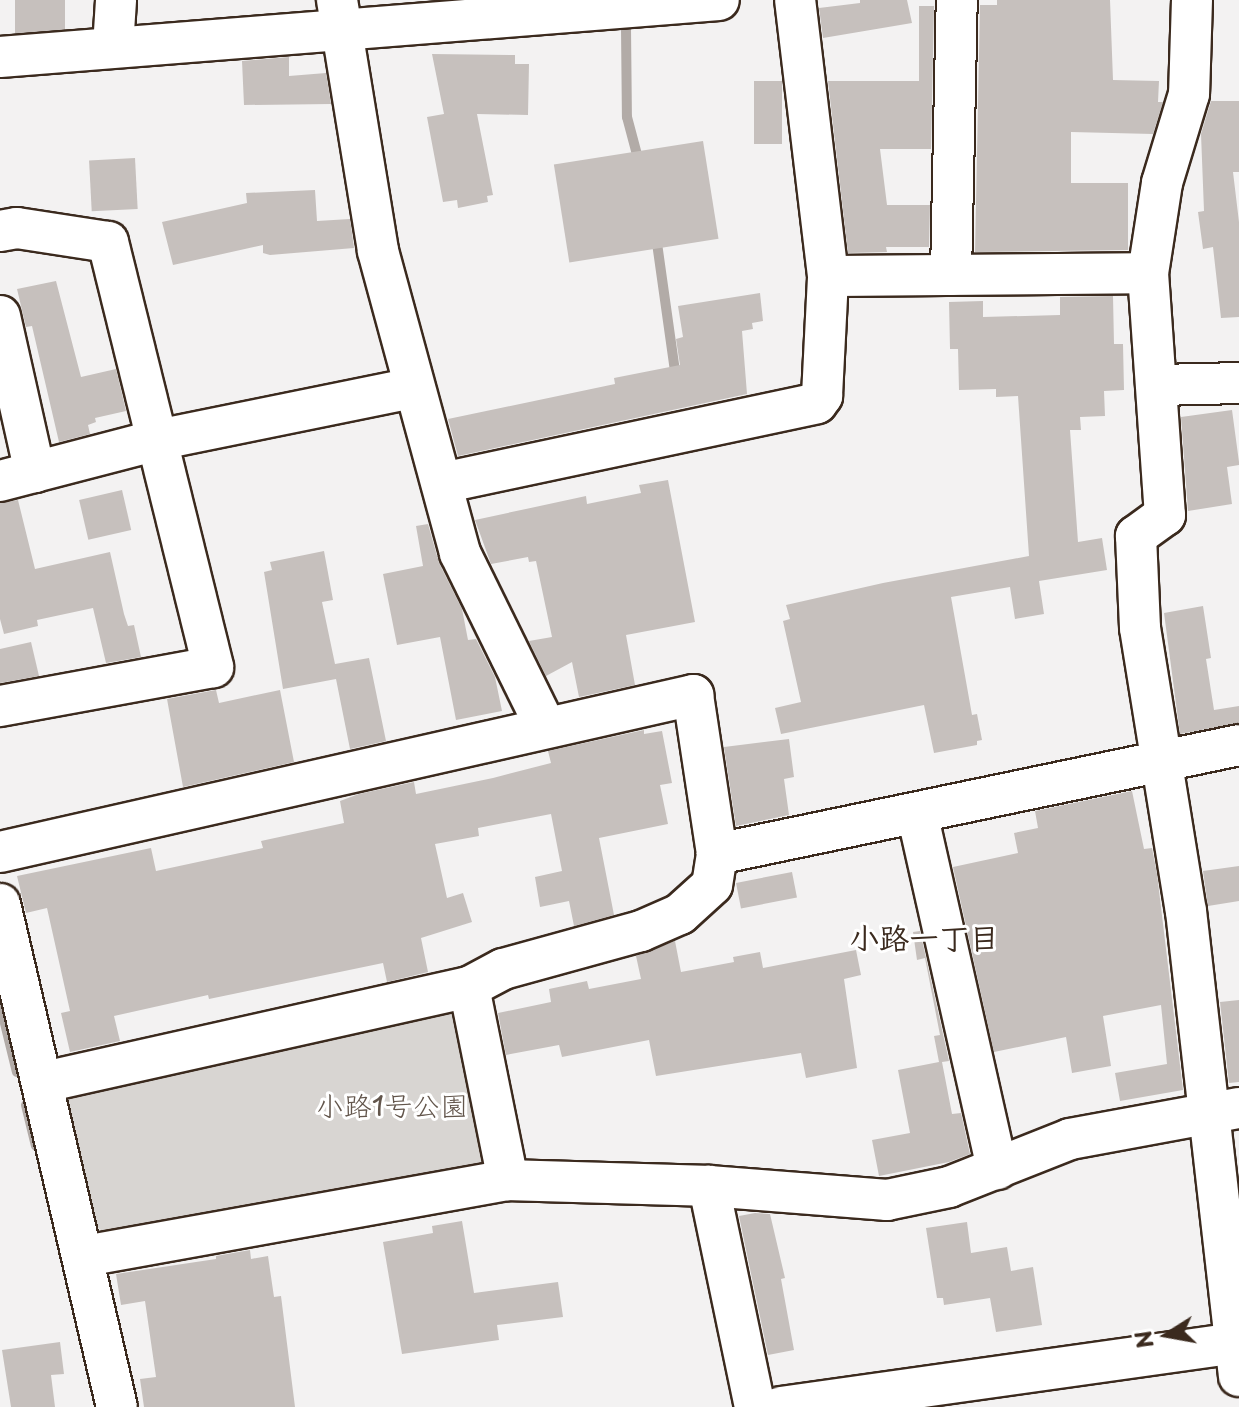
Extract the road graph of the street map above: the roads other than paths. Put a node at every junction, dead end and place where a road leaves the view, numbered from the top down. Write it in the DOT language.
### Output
graph roads {
  1 [pos="116,0"];
  2 [pos="719,0"];
  3 [pos="795,0"];
  4 [pos="957,0"];
  5 [pos="1192,0"];
  6 [pos="586,5"];
  7 [pos="338,14"];
  8 [pos="113,47"];
  9 [pos="0,57"];
  10 [pos="0,231"];
  11 [pos="1148,273"];
  12 [pos="951,275"];
  13 [pos="828,276"];
  14 [pos="0,316"];
  15 [pos="1239,383"];
  16 [pos="1159,385"];
  17 [pos="413,388"];
  18 [pos="157,440"];
  19 [pos="18,477"];
  20 [pos="442,483"];
  21 [pos="0,706"];
  22 [pos="545,726"];
  23 [pos="1239,745"];
  24 [pos="1162,759"];
  25 [pos="917,813"];
  26 [pos="0,852"];
  27 [pos="717,854"];
  28 [pos="0,904"];
  29 [pos="469,987"];
  30 [pos="43,1082"];
  31 [pos="1225,1111"];
  32 [pos="997,1169"];
  33 [pos="508,1180"];
  34 [pos="709,1186"];
  35 [pos="85,1256"];
  36 [pos="1237,1355"];
  37 [pos="117,1407"];
  38 [pos="755,1407"];
  39 [pos="781,1407"];
  1 -- 8 [label="street"];
  2 -- 6 [label="street"];
  3 -- 13 [label="street"];
  4 -- 12 [label="street"];
  5 -- 11 [label="street"];
  6 -- 7 [label="street"];
  7 -- 8 [label="street"];
  7 -- 17 [label="street"];
  8 -- 9 [label="street"];
  10 -- 18 [label="street"];
  11 -- 12 [label="street"];
  11 -- 16 [label="street"];
  12 -- 13 [label="street"];
  13 -- 20 [label="street"];
  14 -- 19 [label="street"];
  15 -- 16 [label="street"];
  16 -- 24 [label="street"];
  17 -- 18 [label="street"];
  17 -- 20 [label="street"];
  18 -- 19 [label="street"];
  18 -- 21 [label="street"];
  20 -- 22 [label="street"];
  22 -- 26 [label="street"];
  22 -- 27 [label="street"];
  23 -- 24 [label="street"];
  24 -- 25 [label="street"];
  24 -- 31 [label="street"];
  25 -- 27 [label="street"];
  25 -- 32 [label="street"];
  27 -- 29 [label="street"];
  28 -- 30 [label="street"];
  29 -- 30 [label="street"];
  29 -- 33 [label="street"];
  30 -- 35 [label="street"];
  31 -- 32 [label="street"];
  31 -- 36 [label="street"];
  32 -- 34 [label="street"];
  33 -- 34 [label="street"];
  33 -- 35 [label="street"];
  34 -- 38 [label="street"];
  35 -- 37 [label="street"];
  36 -- 39 [label="street"];
}
